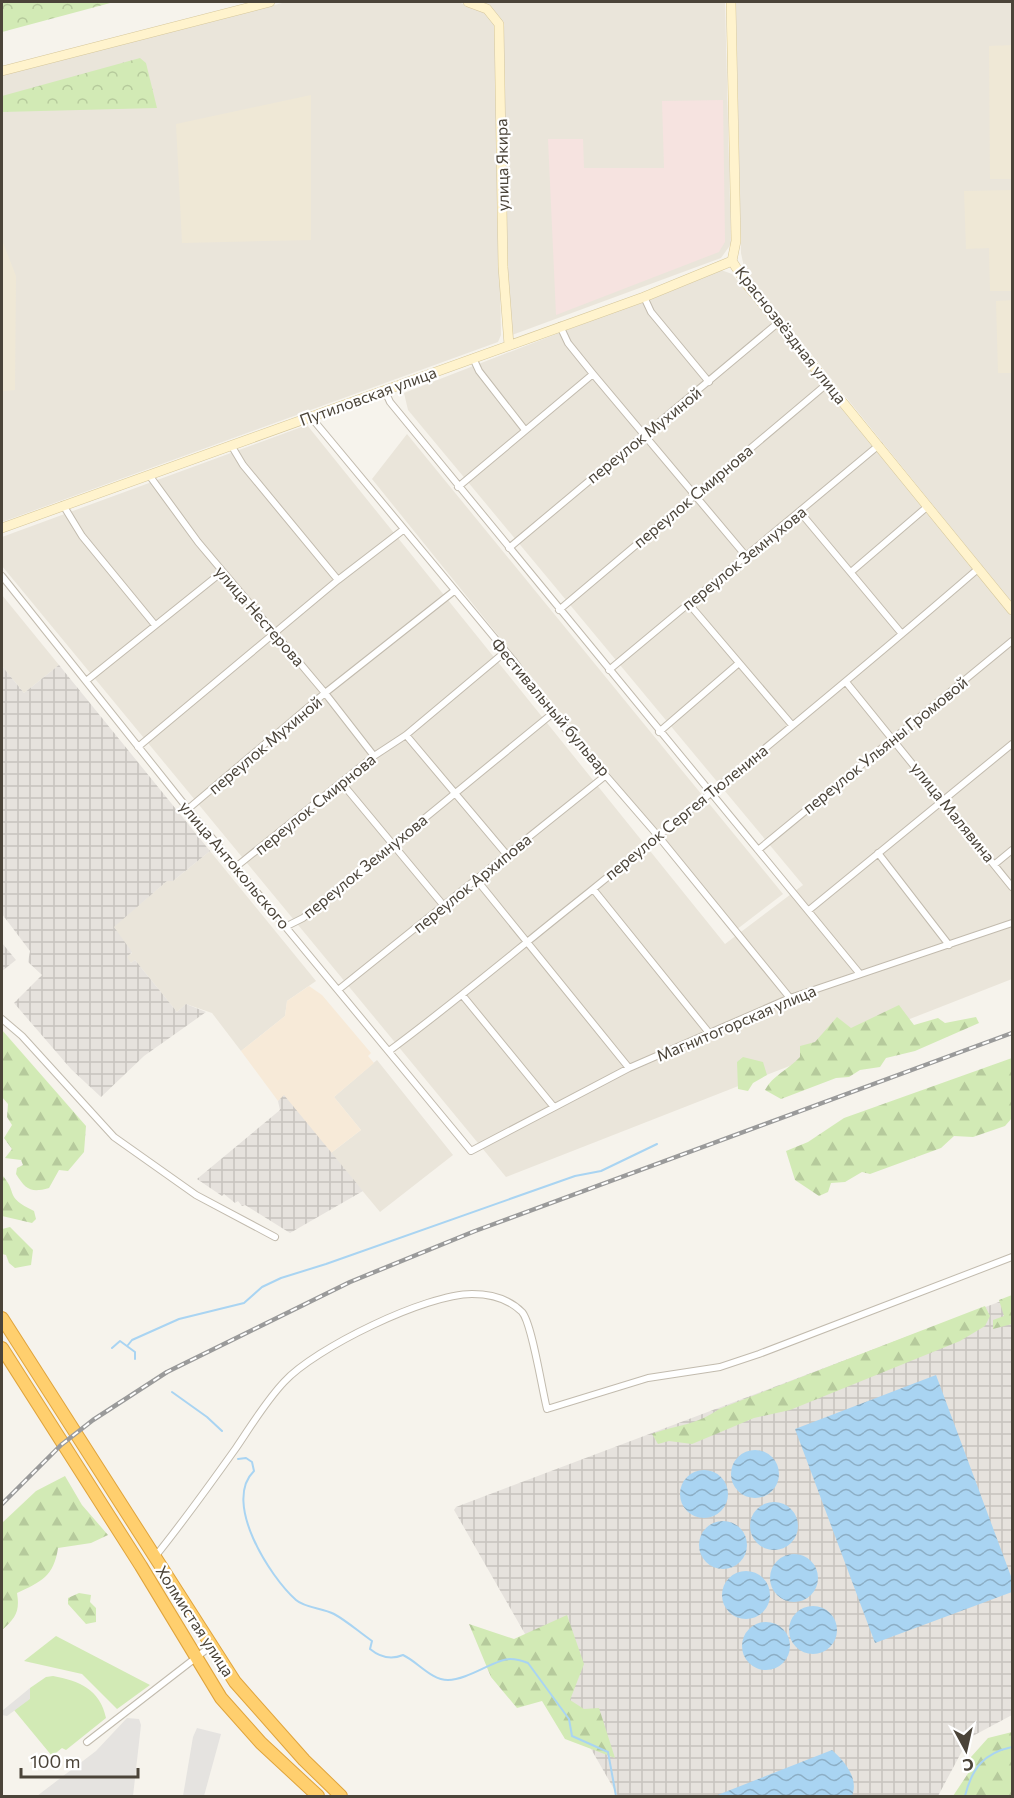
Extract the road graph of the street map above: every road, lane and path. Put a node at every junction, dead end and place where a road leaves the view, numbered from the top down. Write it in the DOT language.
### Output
graph roads {
  1 [pos="270,2"];
  2 [pos="468,2"];
  3 [pos="731,2"];
  4 [pos="2,71"];
  5 [pos="732,261"];
  6 [pos="644,297"];
  7 [pos="779,322"];
  8 [pos="560,326"];
  9 [pos="509,345"];
  10 [pos="473,358"];
  11 [pos="593,374"];
  12 [pos="709,381"];
  13 [pos="828,383"];
  14 [pos="385,390"];
  15 [pos="310,416"];
  16 [pos="525,430"];
  17 [pos="645,435"];
  18 [pos="231,445"];
  19 [pos="879,445"];
  20 [pos="149,475"];
  21 [pos="458,487"];
  22 [pos="694,495"];
  23 [pos="63,505"];
  24 [pos="928,506"];
  25 [pos="800,512"];
  26 [pos="2,528"];
  27 [pos="403,530"];
  28 [pos="509,548"];
  29 [pos="746,556"];
  30 [pos="979,568"];
  31 [pos="222,572"];
  32 [pos="850,572"];
  33 [pos="2,576"];
  34 [pos="338,579"];
  35 [pos="454,591"];
  36 [pos="689,603"];
  37 [pos="559,610"];
  38 [pos="1012,610"];
  39 [pos="155,625"];
  40 [pos="273,634"];
  41 [pos="902,634"];
  42 [pos="1012,641"];
  43 [pos="505,652"];
  44 [pos="739,663"];
  45 [pos="609,670"];
  46 [pos="86,681"];
  47 [pos="846,682"];
  48 [pos="325,693"];
  49 [pos="553,713"];
  50 [pos="792,725"];
  51 [pos="659,732"];
  52 [pos="406,735"];
  53 [pos="893,739"];
  54 [pos="1012,744"];
  55 [pos="138,747"];
  56 [pos="374,756"];
  57 [pos="605,776"];
  58 [pos="341,782"];
  59 [pos="456,794"];
  60 [pos="711,795"];
  61 [pos="944,800"];
  62 [pos="188,809"];
  63 [pos="659,837"];
  64 [pos="393,843"];
  65 [pos="758,850"];
  66 [pos="1012,850"];
  67 [pos="878,853"];
  68 [pos="507,855"];
  69 [pos="995,864"];
  70 [pos="237,866"];
  71 [pos="476,879"];
  72 [pos="1012,887"];
  73 [pos="593,889"];
  74 [pos="444,906"];
  75 [pos="809,910"];
  76 [pos="1012,923"];
  77 [pos="287,926"];
  78 [pos="526,942"];
  79 [pos="949,945"];
  80 [pos="860,974"];
  81 [pos="338,990"];
  82 [pos="463,996"];
  83 [pos="790,998"];
  84 [pos="2,1019"];
  85 [pos="710,1034"];
  86 [pos="389,1051"];
  87 [pos="629,1068"];
  88 [pos="553,1106"];
  89 [pos="471,1151"];
  90 [pos="275,1237"];
  91 [pos="1012,1257"];
  92 [pos="2,1318"];
  93 [pos="2,1347"];
  94 [pos="154,1559"];
  95 [pos="211,1646"];
  96 [pos="196,1658"];
  97 [pos="87,1742"];
  98 [pos="318,1797"];
  99 [pos="341,1797"];
  1 -- 4 [label="street"];
  2 -- 9 [label="street, улица Якира"];
  3 -- 5 [label="street, Краснозвёздная улица"];
  5 -- 6 [label="street, Путиловская улица"];
  5 -- 7 [label="street, Краснозвёздная улица"];
  6 -- 8 [label="street, Путиловская улица"];
  6 -- 12 [label="street"];
  7 -- 12 [label="street, переулок Мухиной"];
  7 -- 13 [label="street, Краснозвёздная улица"];
  8 -- 9 [label="street, Путиловская улица"];
  8 -- 11 [label="street"];
  9 -- 10 [label="street, Путиловская улица"];
  10 -- 14 [label="street, Путиловская улица"];
  10 -- 16 [label="street"];
  11 -- 16 [label="street"];
  11 -- 17 [label="street"];
  12 -- 17 [label="street, переулок Мухиной"];
  13 -- 19 [label="street, Краснозвёздная улица"];
  13 -- 22 [label="street, переулок Смирнова"];
  14 -- 15 [label="street, Путиловская улица"];
  14 -- 21 [label="street"];
  15 -- 18 [label="street, Путиловская улица"];
  15 -- 27 [label="street, Фестивальный бульвар"];
  16 -- 21 [label="street"];
  17 -- 22 [label="street"];
  17 -- 28 [label="street, переулок Мухиной"];
  18 -- 20 [label="street, Путиловская улица"];
  18 -- 34 [label="street"];
  19 -- 24 [label="street, Краснозвёздная улица"];
  19 -- 25 [label="street, переулок Земнухова"];
  20 -- 23 [label="street, Путиловская улица"];
  20 -- 31 [label="street, улица Нестерова"];
  21 -- 28 [label="street"];
  22 -- 29 [label="street"];
  22 -- 37 [label="street, переулок Смирнова"];
  23 -- 26 [label="street, Путиловская улица"];
  23 -- 39 [label="street"];
  24 -- 30 [label="street, Краснозвёздная улица"];
  24 -- 32 [label="street"];
  25 -- 29 [label="street, переулок Земнухова"];
  25 -- 32 [label="street"];
  27 -- 34 [label="street"];
  27 -- 35 [label="street, Фестивальный бульвар"];
  28 -- 37 [label="street"];
  29 -- 36 [label="street, переулок Земнухова"];
  30 -- 38 [label="street, Краснозвёздная улица"];
  30 -- 41 [label="street, переулок Сергея Тюленина"];
  31 -- 39 [label="street"];
  31 -- 40 [label="street, улица Нестерова"];
  32 -- 41 [label="street"];
  33 -- 46 [label="street, улица Антокольского"];
  34 -- 40 [label="street"];
  35 -- 43 [label="street, Фестивальный бульвар"];
  35 -- 48 [label="street, переулок Мухиной"];
  36 -- 44 [label="street"];
  36 -- 45 [label="street, переулок Земнухова"];
  37 -- 45 [label="street"];
  39 -- 46 [label="street"];
  40 -- 48 [label="street, улица Нестерова"];
  40 -- 55 [label="street"];
  41 -- 47 [label="street, переулок Сергея Тюленина"];
  42 -- 53 [label="street, переулок Ульяны Громовой"];
  43 -- 49 [label="street, Фестивальный бульвар"];
  43 -- 52 [label="street, переулок Смирнова"];
  44 -- 50 [label="street"];
  44 -- 51 [label="street"];
  45 -- 51 [label="street"];
  46 -- 55 [label="street, улица Антокольского"];
  47 -- 50 [label="street, переулок Сергея Тюленина"];
  47 -- 53 [label="street, улица Малявина"];
  48 -- 56 [label="street, улица Нестерова"];
  48 -- 62 [label="street, переулок Мухиной"];
  49 -- 57 [label="street, Фестивальный бульвар"];
  49 -- 59 [label="street, переулок Земнухова"];
  50 -- 60 [label="street, переулок Сергея Тюленина"];
  51 -- 60 [label="street"];
  52 -- 56 [label="street, переулок Смирнова"];
  52 -- 59 [label="street"];
  53 -- 61 [label="street, улица Малявина"];
  53 -- 65 [label="street, переулок Ульяны Громовой"];
  54 -- 61 [label="street"];
  55 -- 62 [label="street, улица Антокольского"];
  56 -- 58 [label="street, переулок Смирнова"];
  57 -- 63 [label="street, Фестивальный бульвар"];
  57 -- 68 [label="street, переулок Архипова"];
  58 -- 64 [label="street"];
  58 -- 70 [label="street, переулок Смирнова"];
  59 -- 64 [label="street, переулок Земнухова"];
  59 -- 68 [label="street"];
  60 -- 63 [label="street, переулок Сергея Тюленина"];
  60 -- 65 [label="street"];
  61 -- 67 [label="street"];
  61 -- 69 [label="street, улица Малявина"];
  62 -- 70 [label="street, улица Антокольского"];
  63 -- 73 [label="street, переулок Сергея Тюленина"];
  63 -- 83 [label="street, Фестивальный бульвар"];
  64 -- 74 [label="street"];
  64 -- 77 [label="street, переулок Земнухова"];
  65 -- 75 [label="street"];
  66 -- 69 [label="street"];
  67 -- 75 [label="street"];
  67 -- 79 [label="street"];
  68 -- 71 [label="street, переулок Архипова"];
  69 -- 72 [label="street, улица Малявина"];
  70 -- 77 [label="street, улица Антокольского"];
  71 -- 74 [label="street, переулок Архипова"];
  71 -- 78 [label="street"];
  73 -- 78 [label="street, переулок Сергея Тюленина"];
  73 -- 85 [label="street"];
  74 -- 81 [label="street, переулок Архипова"];
  75 -- 80 [label="street"];
  76 -- 79 [label="street, Магнитогорская улица"];
  77 -- 81 [label="street, улица Антокольского"];
  78 -- 82 [label="street, переулок Сергея Тюленина"];
  78 -- 87 [label="street"];
  79 -- 80 [label="street, Магнитогорская улица"];
  80 -- 83 [label="street, Магнитогорская улица"];
  81 -- 86 [label="street, улица Антокольского"];
  82 -- 86 [label="street, переулок Сергея Тюленина"];
  82 -- 88 [label="street"];
  83 -- 85 [label="street, Магнитогорская улица"];
  84 -- 90 [label="street"];
  85 -- 87 [label="street, Магнитогорская улица"];
  86 -- 89 [label="street, улица Антокольского"];
  87 -- 88 [label="street, Магнитогорская улица"];
  88 -- 89 [label="street, Магнитогорская улица"];
  91 -- 94 [label="street"];
  92 -- 94 [label="highway, Холмистая улица"];
  93 -- 96 [label="highway, Холмистая улица"];
  94 -- 95 [label="highway, Холмистая улица"];
  95 -- 96 [label="street"];
  95 -- 99 [label="highway, Холмистая улица"];
  96 -- 97 [label="street"];
  96 -- 98 [label="highway, Холмистая улица"];
}
